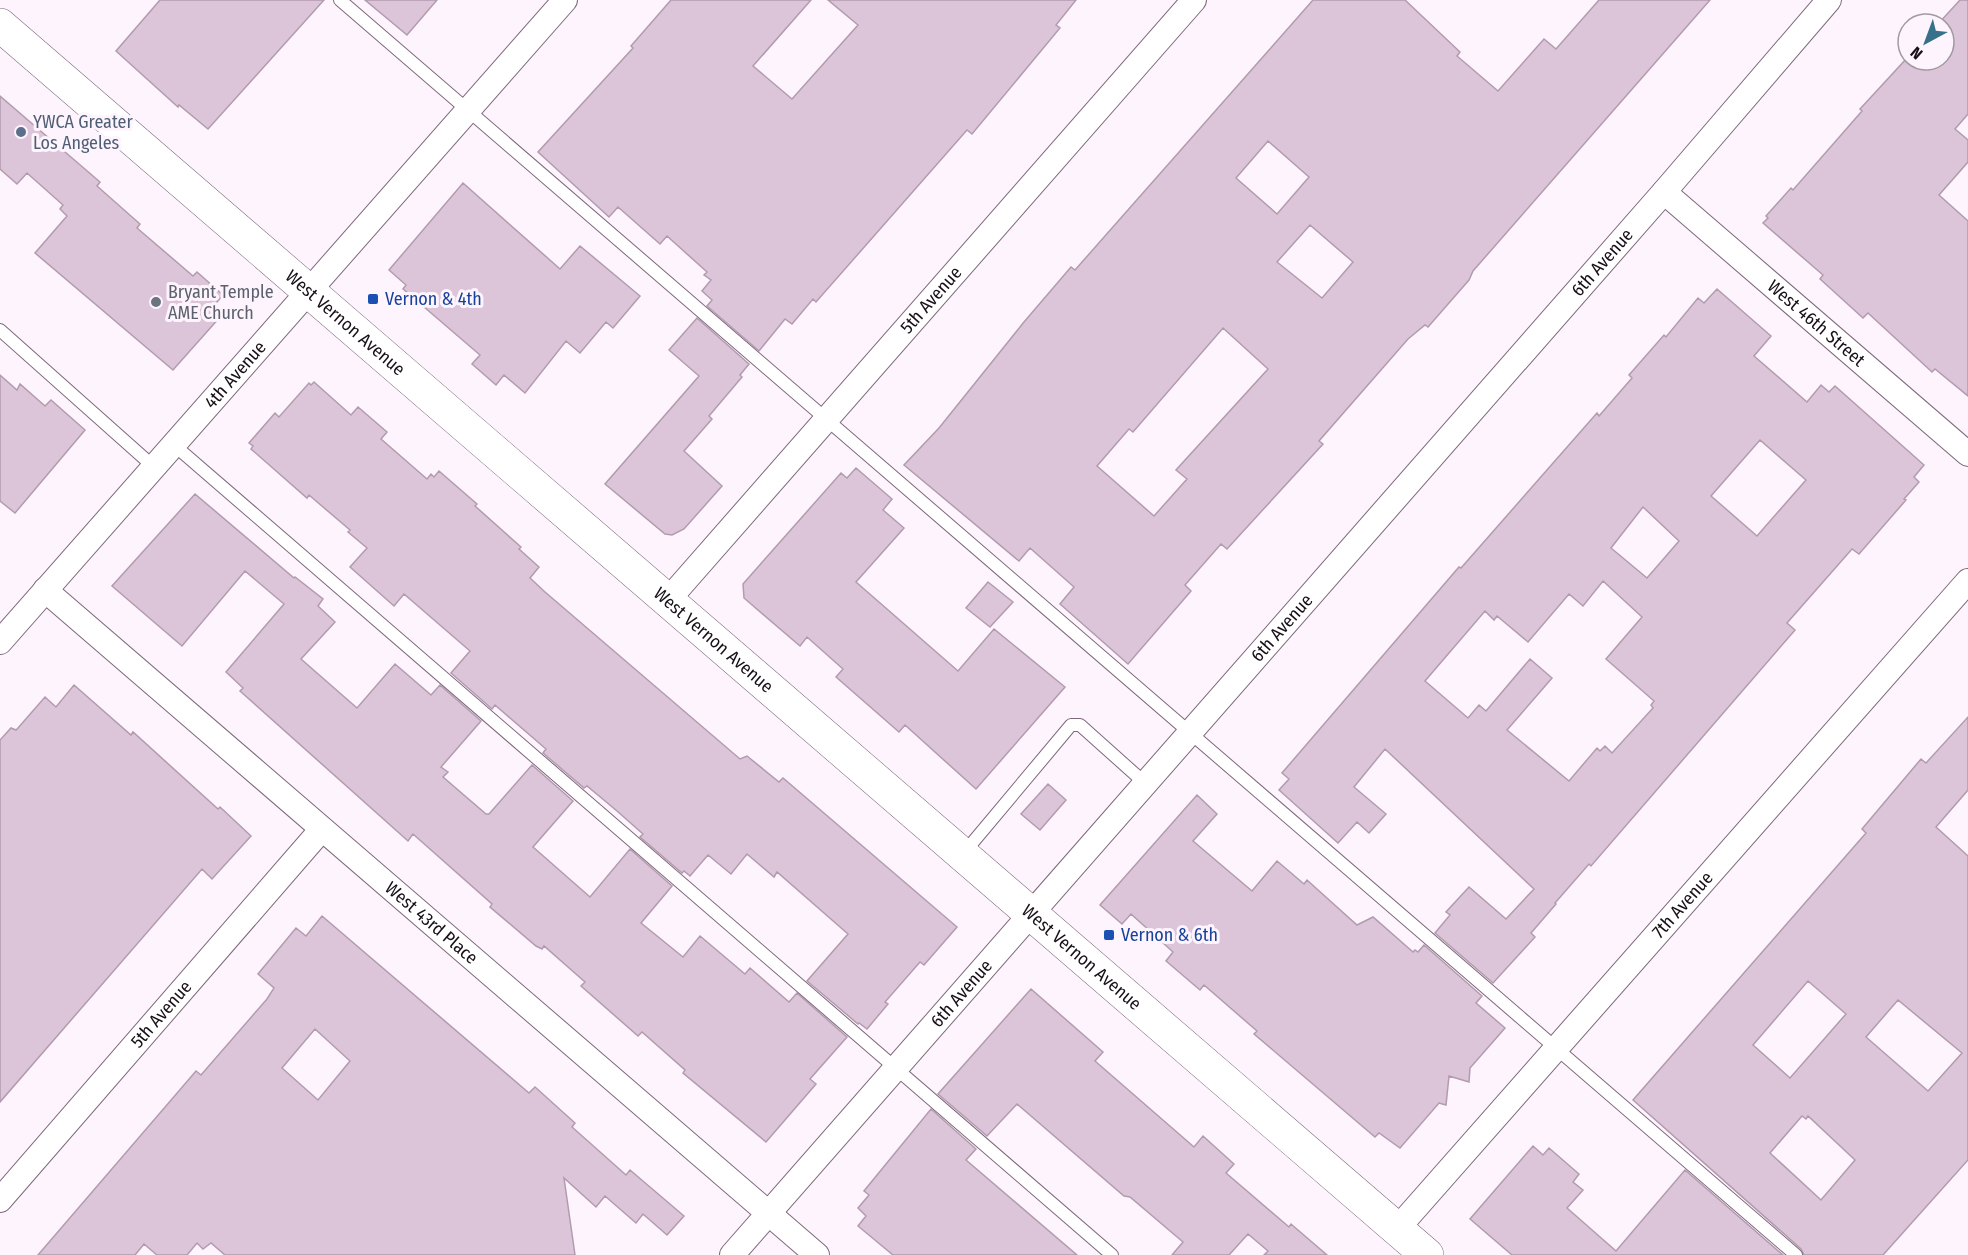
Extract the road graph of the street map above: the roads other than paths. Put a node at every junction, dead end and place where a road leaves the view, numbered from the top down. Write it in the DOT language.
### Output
graph roads {
  1 [pos="340,0"];
  2 [pos="565,0"];
  3 [pos="1194,0"];
  4 [pos="1829,0"];
  5 [pos="0,25"];
  6 [pos="468,110"];
  7 [pos="1664,192"];
  8 [pos="309,290"];
  9 [pos="0,330"];
  10 [pos="827,419"];
  11 [pos="174,444"];
  12 [pos="1968,454"];
  13 [pos="154,467"];
  14 [pos="1968,581"];
  15 [pos="45,591"];
  16 [pos="668,600"];
  17 [pos="0,642"];
  18 [pos="1190,733"];
  19 [pos="1146,784"];
  20 [pos="322,830"];
  21 [pos="963,854"];
  22 [pos="1031,914"];
  23 [pos="1556,1048"];
  24 [pos="895,1069"];
  25 [pos="0,1200"];
  26 [pos="769,1213"];
  27 [pos="1397,1229"];
  28 [pos="732,1255"];
  29 [pos="817,1255"];
  30 [pos="1112,1255"];
  31 [pos="1427,1255"];
  32 [pos="1796,1255"];
  1 -- 6 [label="lane"];
  2 -- 6 [label="street, 4th Avenue"];
  3 -- 10 [label="street, 5th Avenue"];
  4 -- 7 [label="street, 6th Avenue"];
  5 -- 8 [label="main road, West Vernon Avenue"];
  6 -- 8 [label="street, 4th Avenue"];
  6 -- 10 [label="lane"];
  7 -- 12 [label="street, West 46th Street"];
  7 -- 18 [label="street, 6th Avenue"];
  8 -- 11 [label="street, 4th Avenue"];
  8 -- 16 [label="main road, West Vernon Avenue"];
  9 -- 13 [label="lane"];
  10 -- 16 [label="street, 5th Avenue"];
  10 -- 18 [label="lane"];
  11 -- 13 [label="street, 4th Avenue"];
  11 -- 24 [label="lane"];
  13 -- 15 [label="street, 4th Avenue"];
  14 -- 23 [label="street, 7th Avenue"];
  15 -- 17 [label="street, 4th Avenue"];
  15 -- 20 [label="street, West 43rd Place"];
  16 -- 21 [label="main road, West Vernon Avenue"];
  18 -- 19 [label="street, 6th Avenue"];
  18 -- 23 [label="lane"];
  19 -- 21 [label="lane"];
  19 -- 22 [label="street, 6th Avenue"];
  20 -- 25 [label="street, 5th Avenue"];
  20 -- 26 [label="street, West 43rd Place"];
  21 -- 22 [label="main road, West Vernon Avenue"];
  22 -- 24 [label="street, 6th Avenue"];
  22 -- 27 [label="main road, West Vernon Avenue"];
  23 -- 27 [label="street, 7th Avenue"];
  23 -- 32 [label="lane"];
  24 -- 26 [label="street, 6th Avenue"];
  24 -- 30 [label="lane"];
  26 -- 28 [label="street, 6th Avenue"];
  26 -- 29 [label="street, West 43rd Place"];
  27 -- 31 [label="main road, West Vernon Avenue"];
}
